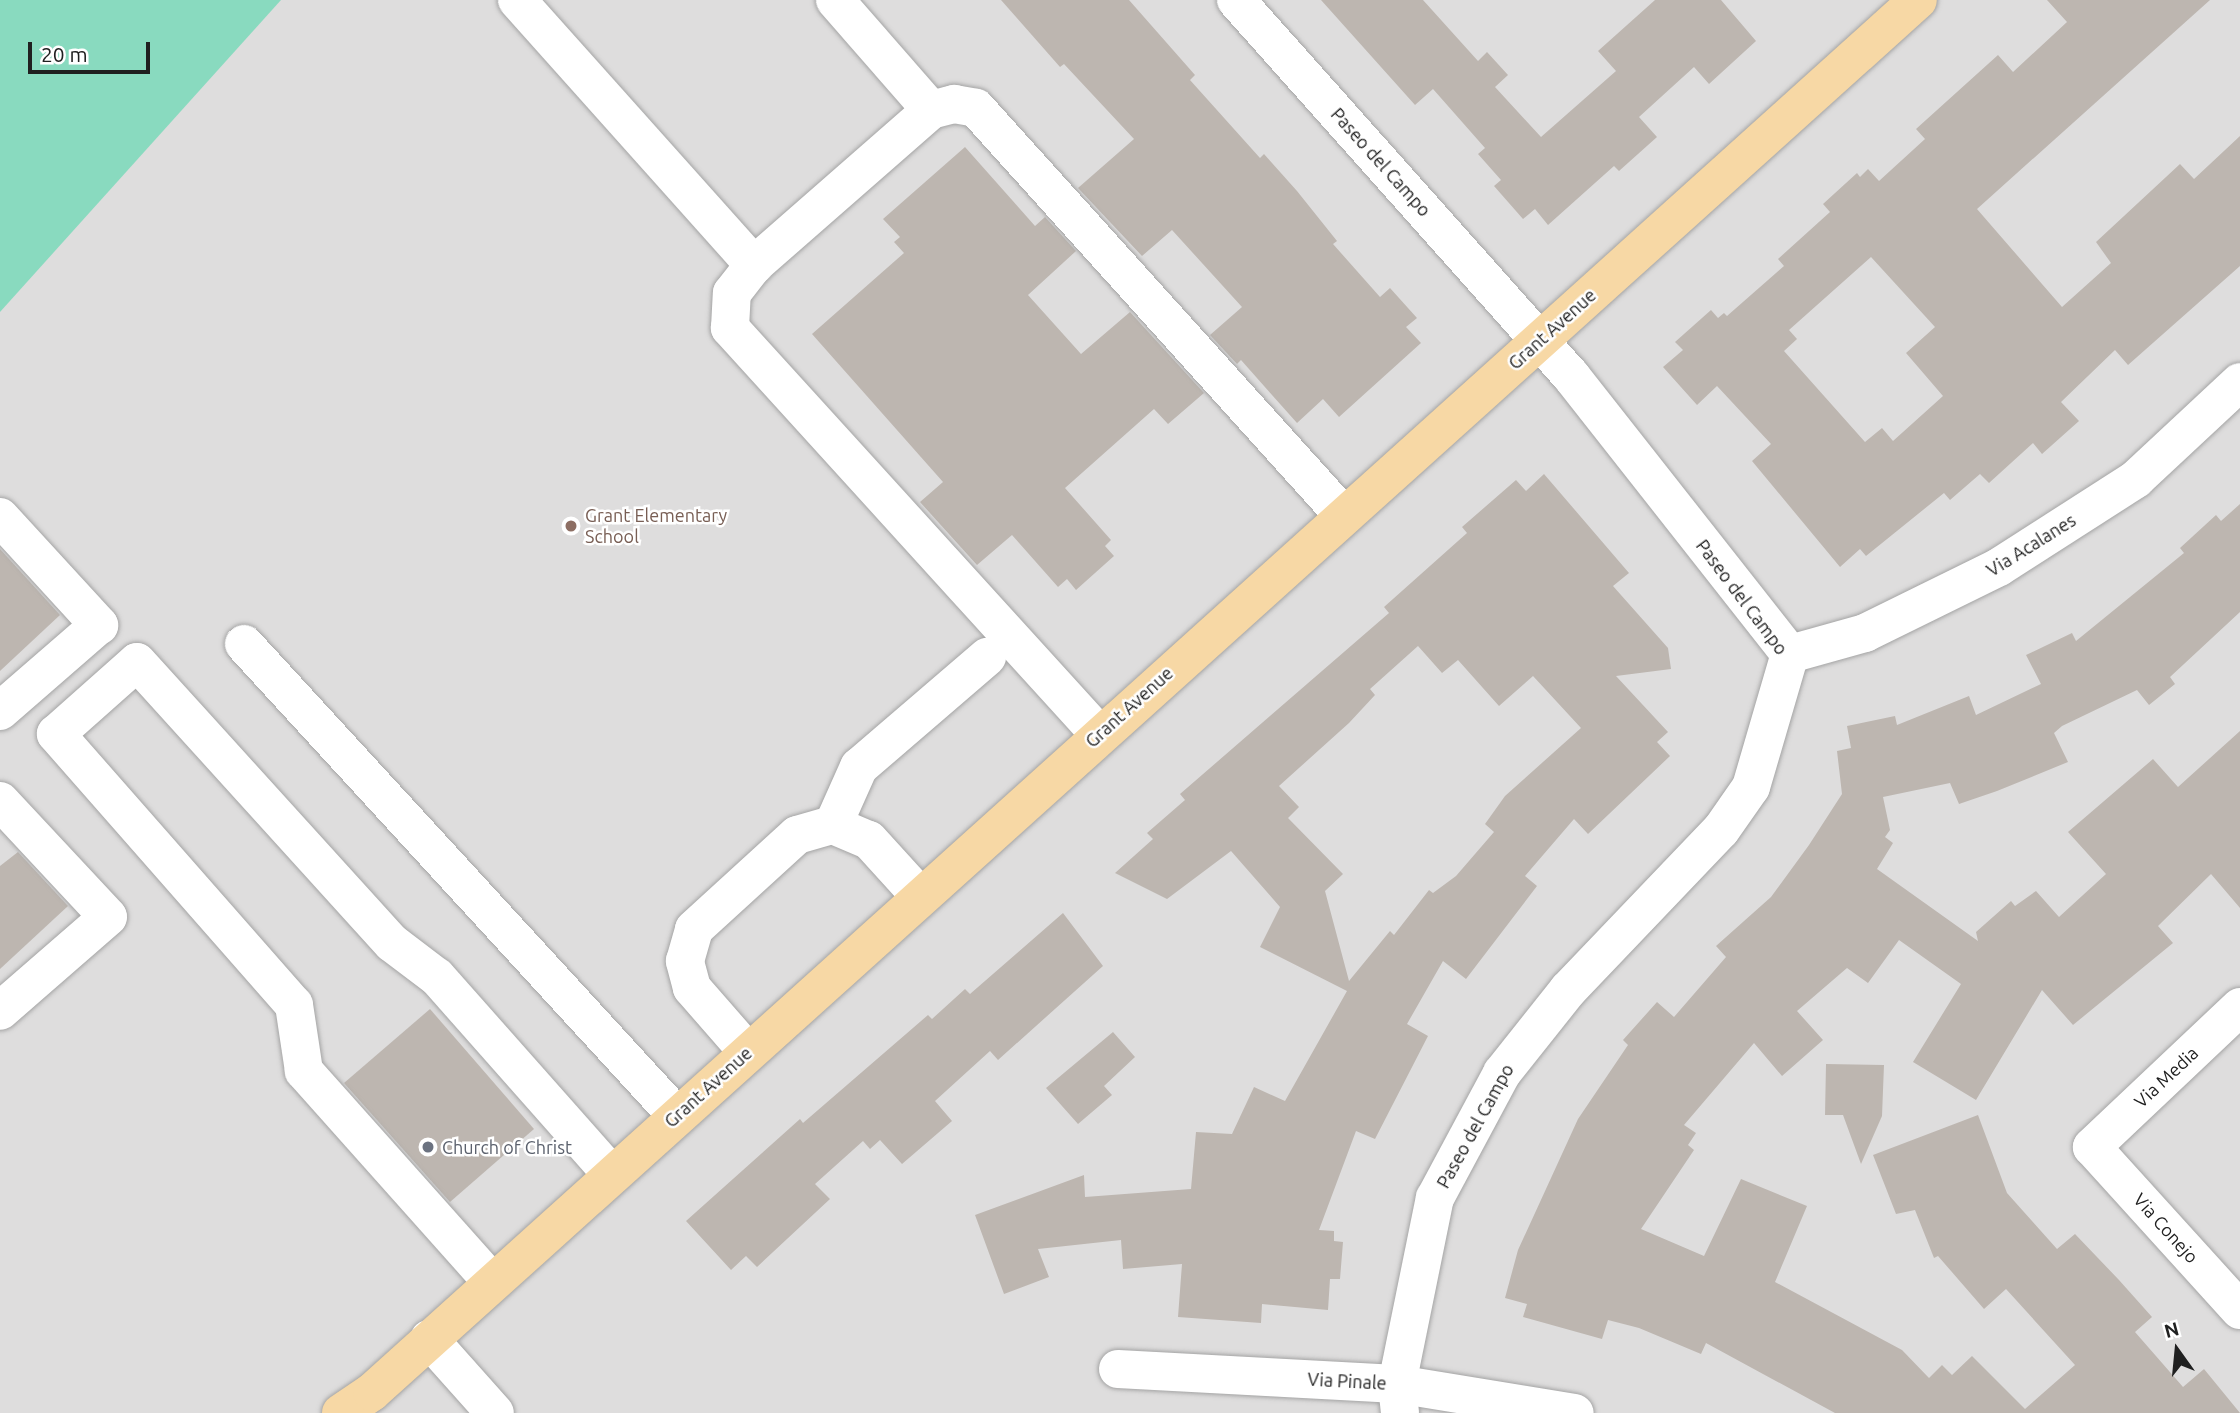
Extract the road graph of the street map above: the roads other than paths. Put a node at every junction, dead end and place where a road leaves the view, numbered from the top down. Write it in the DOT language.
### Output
graph roads {
  1 [pos="517,0"];
  2 [pos="835,0"];
  3 [pos="1236,0"];
  4 [pos="1918,0"];
  5 [pos="931,110"];
  6 [pos="754,265"];
  7 [pos="1540,340"];
  8 [pos="2240,382"];
  9 [pos="1344,516"];
  10 [pos="0,517"];
  11 [pos="244,644"];
  12 [pos="1790,654"];
  13 [pos="987,657"];
  14 [pos="0,711"];
  15 [pos="1099,734"];
  16 [pos="0,801"];
  17 [pos="833,825"];
  18 [pos="920,896"];
  19 [pos="2240,1007"];
  20 [pos="0,1011"];
  21 [pos="747,1051"];
  22 [pos="677,1116"];
  23 [pos="2092,1147"];
  24 [pos="611,1174"];
  25 [pos="492,1282"];
  26 [pos="2240,1310"];
  27 [pos="429,1339"];
  28 [pos="1118,1369"];
  29 [pos="1399,1399"];
  30 [pos="341,1413"];
  31 [pos="495,1413"];
  32 [pos="1575,1413"];
  1 -- 6 [label="street"];
  2 -- 5 [label="street"];
  3 -- 7 [label="street, Paseo del Campo"];
  4 -- 7 [label="main road, Grant Avenue"];
  5 -- 6 [label="street"];
  5 -- 9 [label="street"];
  6 -- 15 [label="street"];
  7 -- 9 [label="main road, Grant Avenue"];
  7 -- 12 [label="street, Paseo del Campo"];
  8 -- 12 [label="street, Via Acalanes"];
  9 -- 15 [label="main road, Grant Avenue"];
  10 -- 14 [label="street"];
  11 -- 22 [label="street"];
  12 -- 29 [label="street, Paseo del Campo"];
  13 -- 17 [label="street"];
  15 -- 18 [label="main road, Grant Avenue"];
  16 -- 20 [label="street"];
  17 -- 18 [label="street"];
  17 -- 21 [label="street"];
  18 -- 21 [label="main road, Grant Avenue"];
  19 -- 23 [label="street, Via Media"];
  21 -- 22 [label="main road, Grant Avenue"];
  22 -- 24 [label="main road, Grant Avenue"];
  23 -- 26 [label="street, Via Conejo"];
  24 -- 25 [label="main road, Grant Avenue"];
  24 -- 25 [label="street"];
  25 -- 27 [label="main road, Grant Avenue"];
  27 -- 30 [label="main road, Grant Avenue"];
  27 -- 31 [label="street"];
  28 -- 29 [label="street, Via Pinale"];
  29 -- 32 [label="street, Via Pinale"];
}
